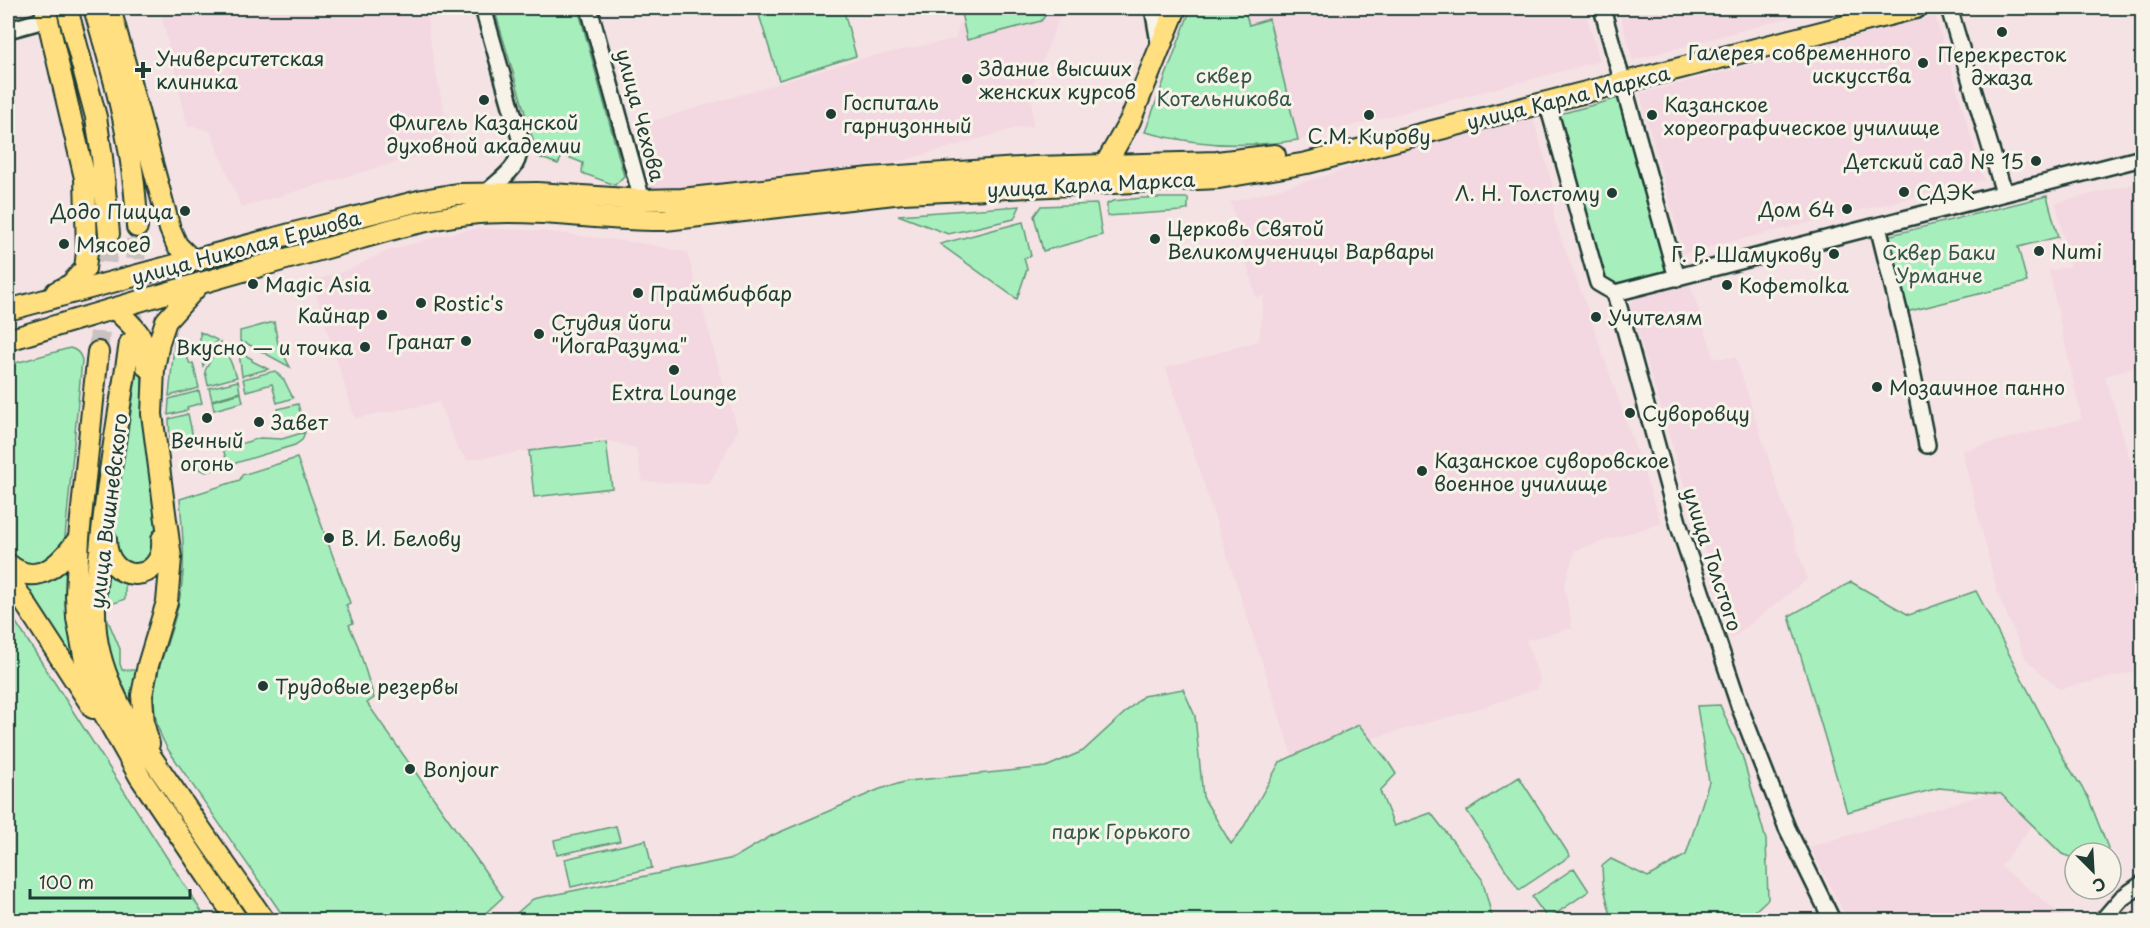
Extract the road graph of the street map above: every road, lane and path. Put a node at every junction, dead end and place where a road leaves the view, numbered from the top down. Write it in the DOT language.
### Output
graph roads {
  1 [pos="67,8"];
  2 [pos="94,8"];
  3 [pos="110,8"];
  4 [pos="483,8"];
  5 [pos="589,8"];
  6 [pos="1153,8"];
  7 [pos="1176,8"];
  8 [pos="1602,8"];
  9 [pos="1869,8"];
  10 [pos="1916,8"];
  11 [pos="1949,8"];
  12 [pos="47,14"];
  13 [pos="8,30"];
  14 [pos="1160,48"];
  15 [pos="1621,77"];
  16 [pos="1547,102"];
  17 [pos="2142,158"];
  18 [pos="1104,175"];
  19 [pos="486,193"];
  20 [pos="2004,193"];
  21 [pos="642,200"];
  22 [pos="1878,226"];
  23 [pos="137,227"];
  24 [pos="109,234"];
  25 [pos="193,261"];
  26 [pos="255,267"];
  27 [pos="1677,278"];
  28 [pos="200,283"];
  29 [pos="1615,293"];
  30 [pos="33,303"];
  31 [pos="116,309"];
  32 [pos="8,310"];
  33 [pos="8,340"];
  34 [pos="130,343"];
  35 [pos="98,352"];
  36 [pos="1927,445"];
  37 [pos="105,501"];
  38 [pos="79,538"];
  39 [pos="8,564"];
  40 [pos="8,578"];
  41 [pos="154,761"];
  42 [pos="140,777"];
  43 [pos="2142,884"];
  44 [pos="237,921"];
  45 [pos="264,921"];
  46 [pos="1832,921"];
  47 [pos="2103,921"];
  1 -- 24 [label="main road"];
  2 -- 23 [label="main road"];
  3 -- 25 [label="main road"];
  4 -- 19 [label="street"];
  5 -- 21 [label="street, улица Чехова"];
  6 -- 14 [label="street"];
  7 -- 14 [label="main road"];
  8 -- 15 [label="street"];
  9 -- 15 [label="main road, улица Карла Маркса"];
  10 -- 15 [label="main road, улица Карла Маркса"];
  11 -- 20 [label="street"];
  12 -- 13 [label="street"];
  12 -- 30 [label="main road"];
  14 -- 18 [label="main road"];
  15 -- 16 [label="main road, улица Карла Маркса"];
  15 -- 18 [label="main road, улица Карла Маркса"];
  15 -- 27 [label="street"];
  16 -- 18 [label="main road, улица Карла Маркса"];
  16 -- 29 [label="street, улица Толстого"];
  17 -- 20 [label="street"];
  18 -- 21 [label="main road, улица Карла Маркса"];
  18 -- 26 [label="main road, улица Карла Маркса"];
  19 -- 21 [label="main road, улица Карла Маркса"];
  19 -- 25 [label="main road, улица Николая Ершова"];
  20 -- 22 [label="street"];
  22 -- 27 [label="street"];
  22 -- 36 [label="street"];
  25 -- 30 [label="main road, улица Николая Ершова"];
  26 -- 28 [label="main road, улица Николая Ершова"];
  27 -- 29 [label="street"];
  28 -- 31 [label="main road, улица Николая Ершова"];
  28 -- 41 [label="main road"];
  29 -- 46 [label="street, улица Толстого"];
  30 -- 32 [label="main road, улица Николая Ершова"];
  31 -- 33 [label="main road, улица Николая Ершова"];
  31 -- 37 [label="main road"];
  34 -- 37 [label="main road, улица Вишневского"];
  35 -- 38 [label="main road, улица Вишневского"];
  37 -- 41 [label="main road, улица Вишневского"];
  38 -- 39 [label="main road"];
  38 -- 42 [label="main road, улица Вишневского"];
  40 -- 42 [label="main road"];
  41 -- 45 [label="main road, улица Вишневского"];
  42 -- 44 [label="main road, улица Вишневского"];
  43 -- 47 [label="street"];
}
